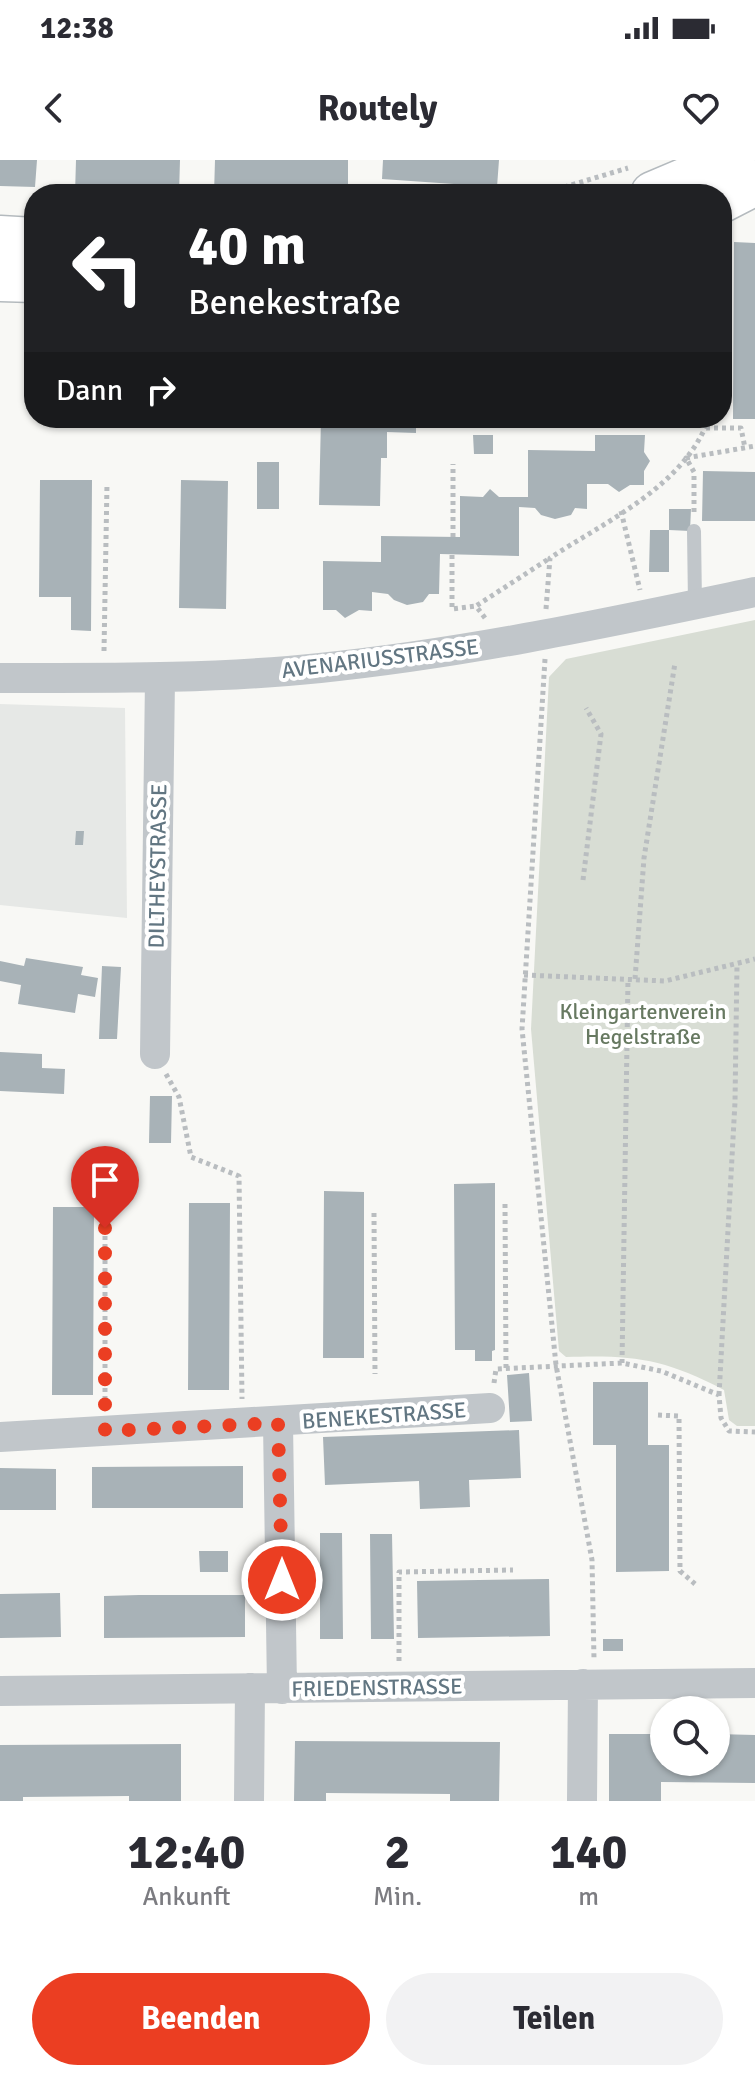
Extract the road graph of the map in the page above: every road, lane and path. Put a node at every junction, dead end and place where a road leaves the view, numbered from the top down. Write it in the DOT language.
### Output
graph roads {
  1 [pos="730,174"];
  2 [pos="646,180"];
  3 [pos="616,184"];
  4 [pos="0,238"];
  5 [pos="24,239"];
  6 [pos="0,279"];
  7 [pos="24,280"];
  8 [pos="705,428"];
  9 [pos="755,446"];
  10 [pos="745,448"];
  11 [pos="686,458"];
  12 [pos="453,464"];
  13 [pos="107,484"];
  14 [pos="621,511"];
  15 [pos="694,531"];
  16 [pos="453,537"];
  17 [pos="452,555"];
  18 [pos="550,558"];
  19 [pos="628,592"];
  20 [pos="755,592"];
  21 [pos="695,604"];
  22 [pos="476,606"];
  23 [pos="559,607"];
  24 [pos="486,619"];
  25 [pos="541,619"];
  26 [pos="675,663"];
  27 [pos="0,678"];
  28 [pos="103,678"];
  29 [pos="160,679"];
  30 [pos="586,708"];
  31 [pos="583,880"];
  32 [pos="755,959"];
  33 [pos="737,965"];
  34 [pos="524,975"];
  35 [pos="631,979"];
  36 [pos="155,1054"];
  37 [pos="505,1204"];
  38 [pos="374,1213"];
  39 [pos="105,1228"];
  40 [pos="622,1363"];
  41 [pos="556,1365"];
  42 [pos="506,1368"];
  43 [pos="375,1374"];
  44 [pos="719,1395"];
  45 [pos="490,1408"];
  46 [pos="658,1415"];
  47 [pos="278,1423"];
  48 [pos="242,1424"];
  49 [pos="105,1431"];
  50 [pos="755,1432"];
  51 [pos="0,1437"];
  52 [pos="513,1570"];
  53 [pos="695,1584"];
  54 [pos="755,1683"];
  55 [pos="588,1684"];
  56 [pos="399,1687"];
  57 [pos="250,1688"];
  58 [pos="282,1689"];
  59 [pos="0,1691"];
  60 [pos="249,1801"];
  61 [pos="582,1801"];
  1 -- 2 [label="main road"];
  2 -- 3 [label="path"];
  4 -- 5 [label="main road"];
  6 -- 7 [label="main road"];
  8 -- 10 [label="path"];
  8 -- 11 [label="path"];
  9 -- 10 [label="path"];
  10 -- 11 [label="path"];
  11 -- 14 [label="path"];
  11 -- 15 [label="path"];
  12 -- 16 [label="path"];
  13 -- 28 [label="path"];
  14 -- 18 [label="path"];
  14 -- 19 [label="path"];
  15 -- 21 [label="lane"];
  17 -- 22 [label="path"];
  18 -- 22 [label="path"];
  18 -- 25 [label="path"];
  20 -- 21 [label="street, AVENARIUSSTRASSE"];
  21 -- 25 [label="street, AVENARIUSSTRASSE"];
  22 -- 24 [label="path"];
  23 -- 25 [label="path"];
  25 -- 29 [label="street, AVENARIUSSTRASSE"];
  25 -- 34 [label="path"];
  26 -- 35 [label="path"];
  27 -- 28 [label="street, AVENARIUSSTRASSE"];
  28 -- 29 [label="street, AVENARIUSSTRASSE"];
  29 -- 36 [label="street, DILTHEYSTRASSE"];
  30 -- 31 [label="path"];
  32 -- 33 [label="path"];
  33 -- 35 [label="path"];
  33 -- 44 [label="path"];
  34 -- 35 [label="path"];
  34 -- 41 [label="path"];
  35 -- 40 [label="path"];
  36 -- 48 [label="path"];
  37 -- 42 [label="path"];
  38 -- 43 [label="path"];
  39 -- 49 [label="path"];
  40 -- 41 [label="path"];
  40 -- 44 [label="path"];
  41 -- 42 [label="path"];
  41 -- 55 [label="path"];
  42 -- 45 [label="path"];
  44 -- 50 [label="path"];
  45 -- 47 [label="street, BENEKESTRASSE"];
  46 -- 53 [label="path"];
  47 -- 48 [label="street, BENEKESTRASSE"];
  47 -- 58 [label="street, BENEKESTRASSE"];
  48 -- 49 [label="street, BENEKESTRASSE"];
  49 -- 51 [label="street, BENEKESTRASSE"];
  52 -- 56 [label="path"];
  54 -- 55 [label="street, FRIEDENSTRASSE"];
  55 -- 56 [label="street, FRIEDENSTRASSE"];
  55 -- 61 [label="street"];
  56 -- 58 [label="street, FRIEDENSTRASSE"];
  57 -- 58 [label="street, FRIEDENSTRASSE"];
  57 -- 59 [label="street, FRIEDENSTRASSE"];
  57 -- 60 [label="street"];
}
